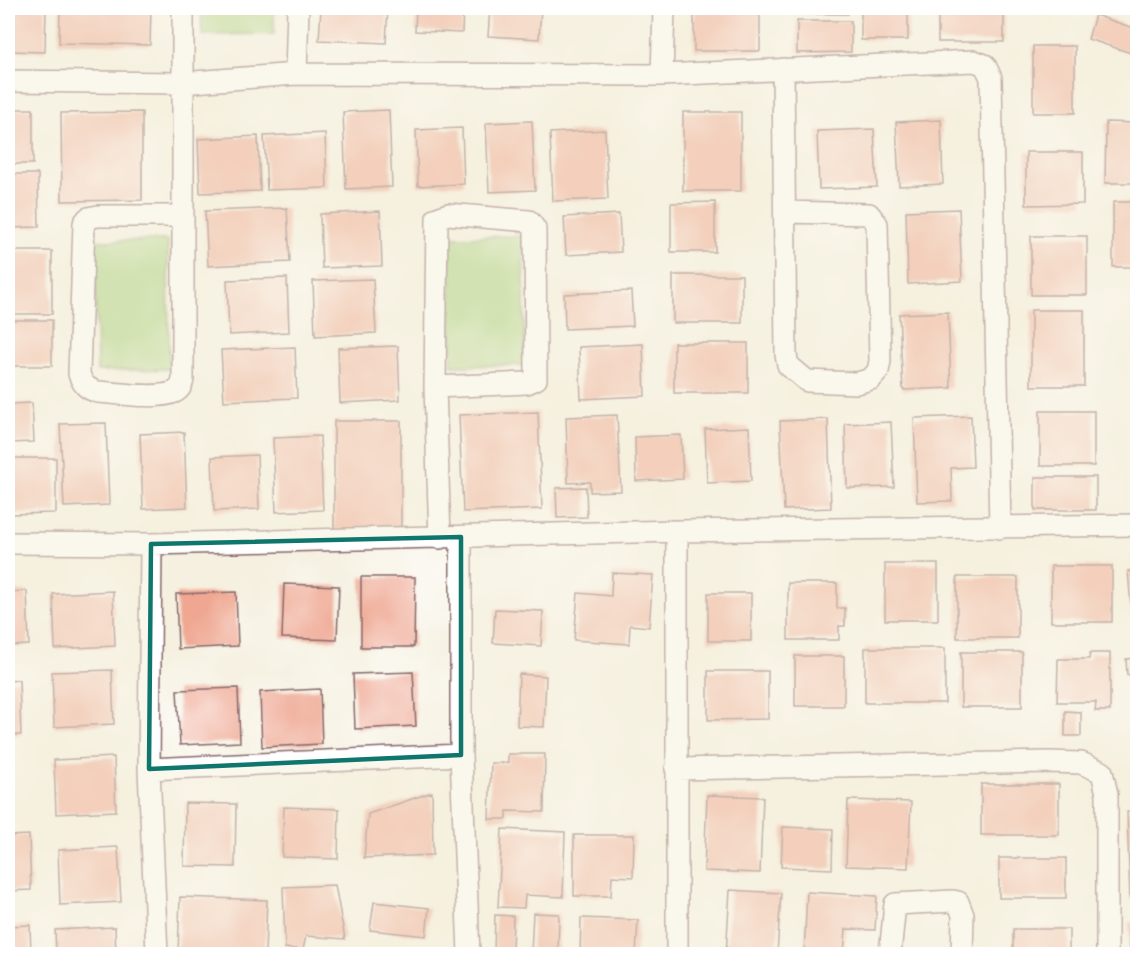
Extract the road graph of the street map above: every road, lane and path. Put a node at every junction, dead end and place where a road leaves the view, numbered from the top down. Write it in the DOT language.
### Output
graph roads {
  1 [pos="183,8"];
  2 [pos="298,8"];
  3 [pos="664,8"];
  4 [pos="783,69"];
  5 [pos="296,74"];
  6 [pos="663,75"];
  7 [pos="8,81"];
  8 [pos="181,83"];
  9 [pos="785,213"];
  10 [pos="182,216"];
  11 [pos="435,387"];
  12 [pos="1137,525"];
  13 [pos="1000,528"];
  14 [pos="677,531"];
  15 [pos="450,537"];
  16 [pos="8,543"];
  17 [pos="151,544"];
  18 [pos="461,755"];
  19 [pos="149,769"];
  20 [pos="676,769"];
  21 [pos="157,954"];
  22 [pos="469,954"];
  23 [pos="677,954"];
  24 [pos="890,954"];
  25 [pos="962,954"];
  26 [pos="1107,954"];
  1 -- 8 [label="street"];
  2 -- 5 [label="street"];
  3 -- 6 [label="street"];
  4 -- 6 [label="street"];
  4 -- 9 [label="street"];
  4 -- 13 [label="street"];
  5 -- 6 [label="street"];
  5 -- 8 [label="street"];
  7 -- 8 [label="street"];
  8 -- 10 [label="street"];
  9 -- 9 [label="street"];
  10 -- 10 [label="street"];
  11 -- 11 [label="street"];
  11 -- 15 [label="street"];
  12 -- 13 [label="street"];
  13 -- 14 [label="street"];
  14 -- 15 [label="street"];
  14 -- 20 [label="street"];
  15 -- 17 [label="street"];
  15 -- 18 [label="street"];
  16 -- 17 [label="street"];
  17 -- 19 [label="street"];
  18 -- 19 [label="street"];
  18 -- 22 [label="street"];
  19 -- 21 [label="street"];
  20 -- 23 [label="street"];
  20 -- 26 [label="street"];
  24 -- 25 [label="street"];
}
